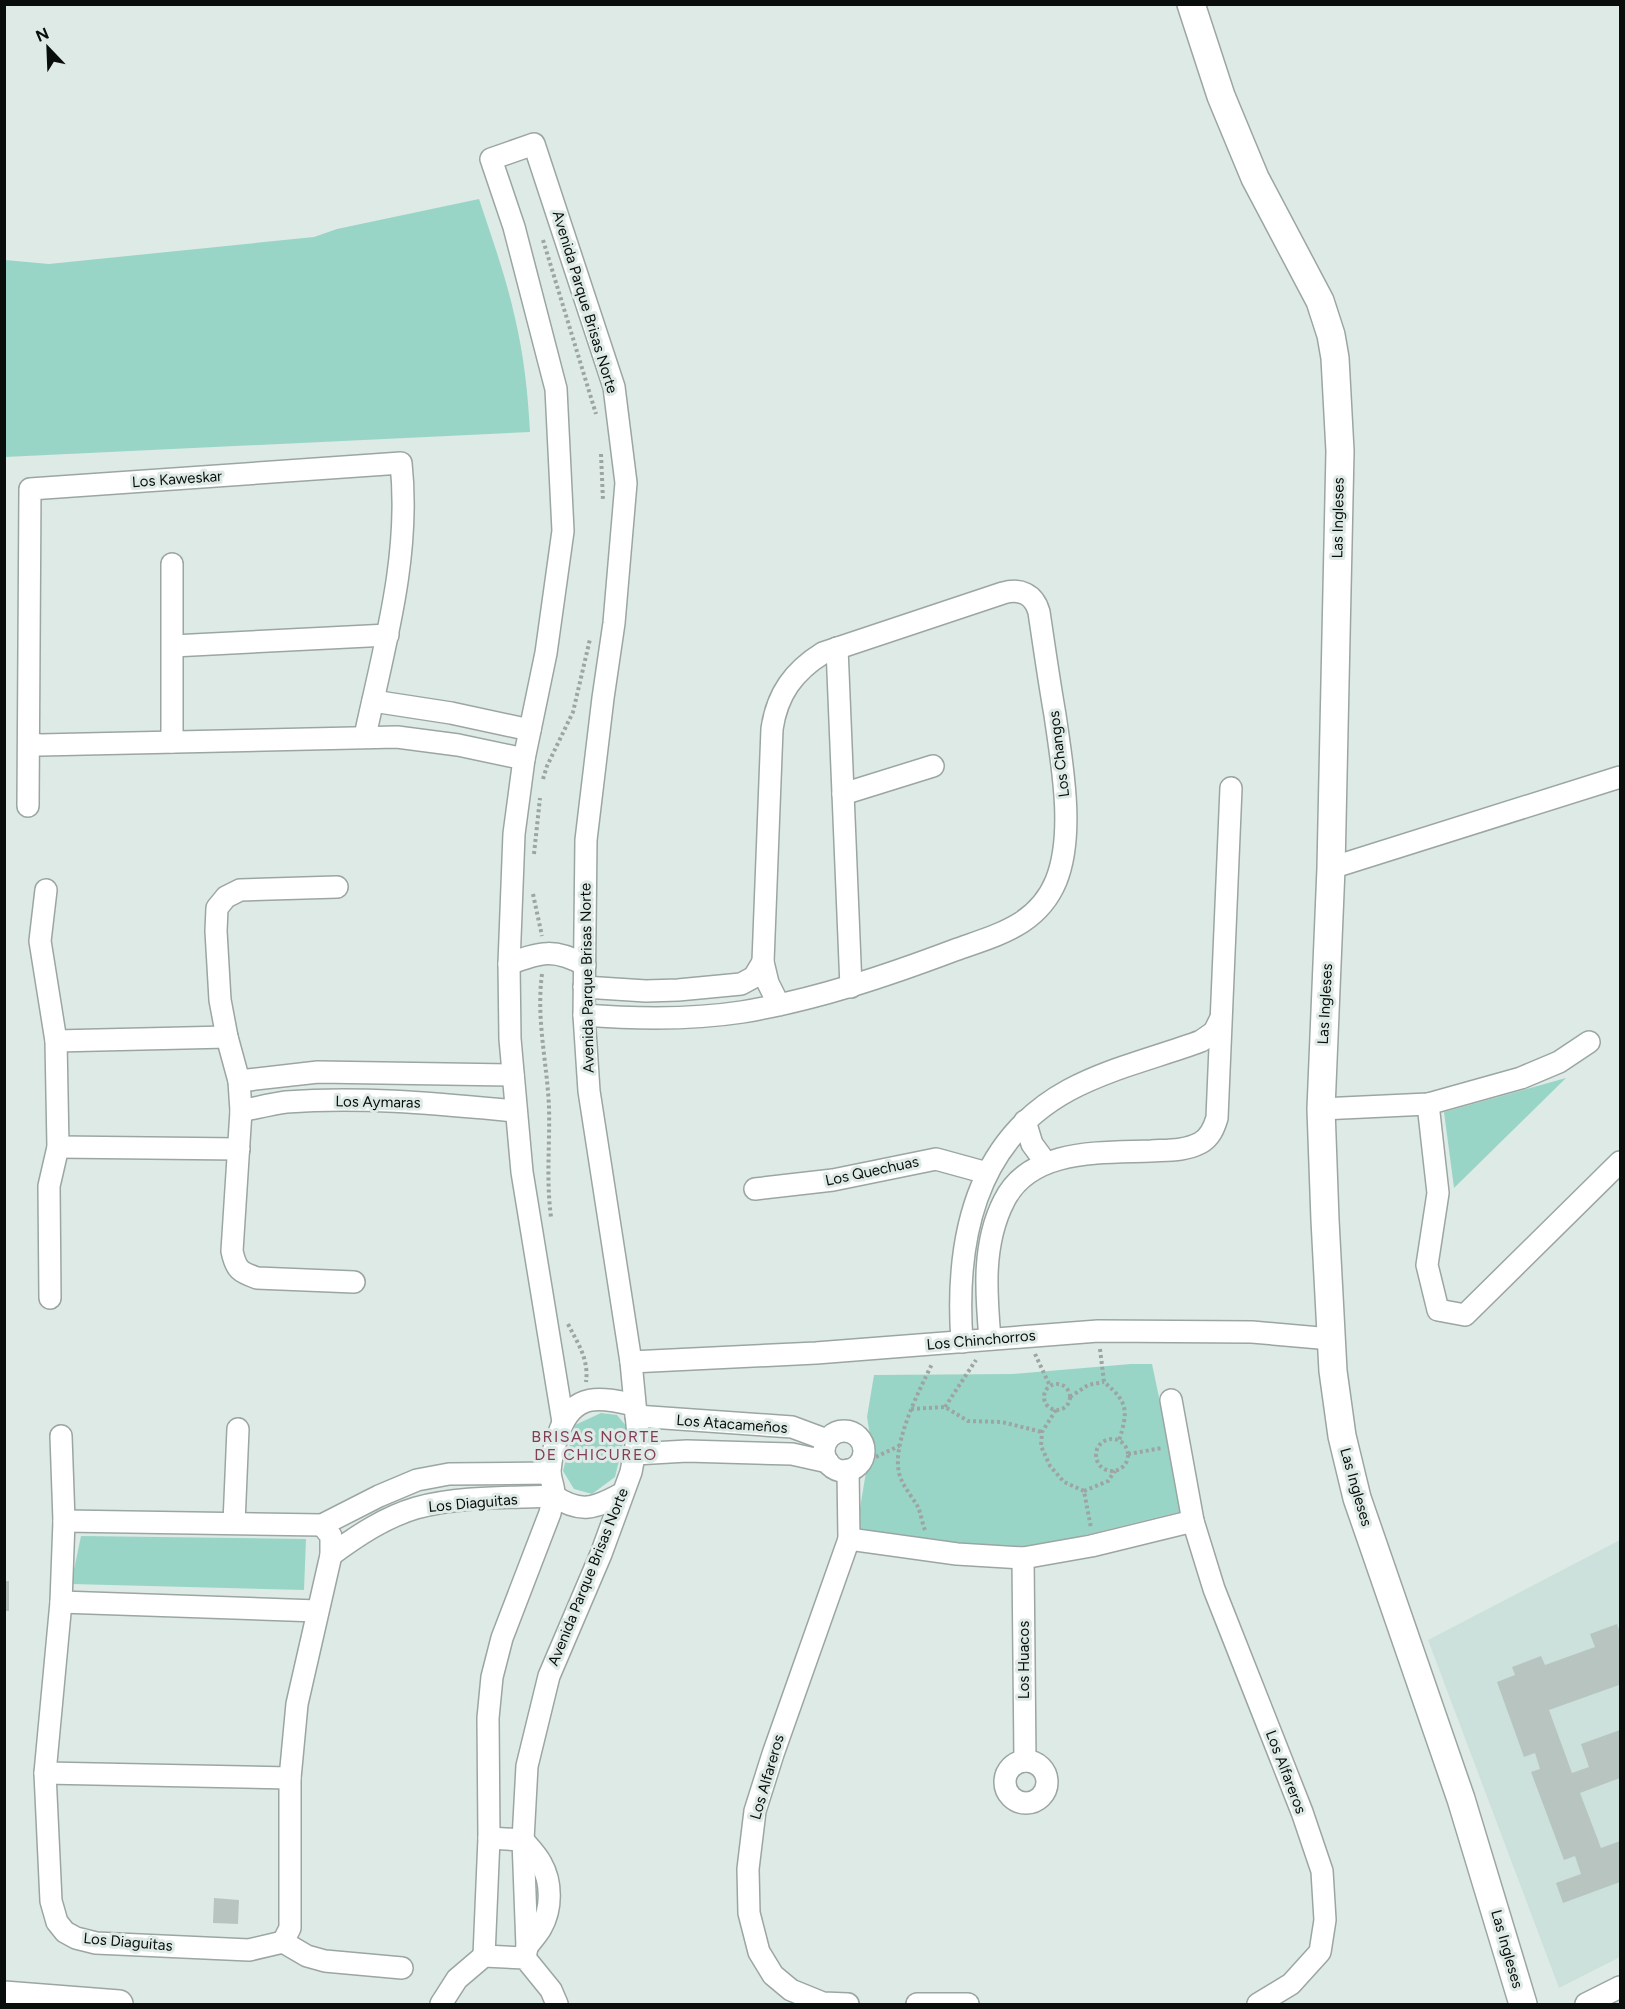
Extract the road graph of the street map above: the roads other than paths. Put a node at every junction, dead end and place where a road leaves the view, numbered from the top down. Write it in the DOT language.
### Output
graph roads {
  1 [pos="1191,4"];
  2 [pos="172,564"];
  3 [pos="388,635"];
  4 [pos="173,646"];
  5 [pos="837,648"];
  6 [pos="373,701"];
  7 [pos="530,730"];
  8 [pos="365,736"];
  9 [pos="29,740"];
  10 [pos="172,742"];
  11 [pos="524,759"];
  12 [pos="933,766"];
  13 [pos="1620,777"];
  14 [pos="1231,788"];
  15 [pos="843,794"];
  16 [pos="28,806"];
  17 [pos="1331,868"];
  18 [pos="337,887"];
  19 [pos="46,890"];
  20 [pos="763,962"];
  21 [pos="509,964"];
  22 [pos="585,965"];
  23 [pos="584,987"];
  24 [pos="851,987"];
  25 [pos="779,1005"];
  26 [pos="584,1015"];
  27 [pos="1220,1020"];
  28 [pos="227,1037"];
  29 [pos="56,1041"];
  30 [pos="1589,1042"];
  31 [pos="1185,1047"];
  32 [pos="1218,1072"];
  33 [pos="513,1075"];
  34 [pos="239,1081"];
  35 [pos="1428,1104"];
  36 [pos="1321,1109"];
  37 [pos="241,1111"];
  38 [pos="516,1111"];
  39 [pos="1025,1122"];
  40 [pos="58,1147"];
  41 [pos="239,1149"];
  42 [pos="1620,1162"];
  43 [pos="1046,1163"];
  44 [pos="987,1173"];
  45 [pos="755,1189"];
  46 [pos="354,1282"];
  47 [pos="50,1298"];
  48 [pos="1331,1338"];
  49 [pos="990,1339"];
  50 [pos="962,1342"];
  51 [pos="631,1362"];
  52 [pos="1171,1400"];
  53 [pos="635,1411"];
  54 [pos="563,1422"];
  55 [pos="238,1429"];
  56 [pos="61,1436"];
  57 [pos="827,1440"];
  58 [pos="635,1454"];
  59 [pos="828,1462"];
  60 [pos="854,1467"];
  61 [pos="550,1473"];
  62 [pos="621,1494"];
  63 [pos="554,1496"];
  64 [pos="64,1521"];
  65 [pos="1193,1521"];
  66 [pos="234,1523"];
  67 [pos="322,1525"];
  68 [pos="849,1539"];
  69 [pos="331,1555"];
  70 [pos="1023,1558"];
  71 [pos="61,1602"];
  72 [pos="317,1611"];
  73 [pos="1025,1761"];
  74 [pos="45,1773"];
  75 [pos="290,1778"];
  76 [pos="489,1838"];
  77 [pos="523,1840"];
  78 [pos="283,1942"];
  79 [pos="526,1952"];
  80 [pos="484,1956"];
  81 [pos="402,1968"];
  82 [pos="1620,1987"];
  83 [pos="4,1995"];
  84 [pos="119,2004"];
  85 [pos="441,2004"];
  86 [pos="557,2004"];
  87 [pos="848,2004"];
  88 [pos="917,2004"];
  89 [pos="968,2004"];
  90 [pos="1258,2004"];
  91 [pos="1523,2004"];
  92 [pos="1586,2004"];
  1 -- 17 [label="street, Las Ingleses"];
  2 -- 4 [label="street"];
  3 -- 4 [label="street"];
  3 -- 6 [label="street, Los Kaweskar"];
  3 -- 9 [label="street, Los Kaweskar"];
  4 -- 10 [label="street"];
  5 -- 15 [label="street"];
  5 -- 20 [label="street, Los Changos"];
  5 -- 24 [label="street, Los Changos"];
  6 -- 7 [label="street"];
  6 -- 8 [label="street, Los Kaweskar"];
  7 -- 11 [label="street"];
  7 -- 22 [label="street, Avenida Parque Brisas Norte"];
  8 -- 10 [label="street"];
  8 -- 11 [label="street"];
  9 -- 10 [label="street"];
  9 -- 16 [label="street, Los Kaweskar"];
  11 -- 21 [label="street"];
  12 -- 15 [label="street"];
  13 -- 17 [label="street"];
  14 -- 27 [label="street"];
  15 -- 24 [label="street"];
  17 -- 36 [label="street, Las Ingleses"];
  18 -- 28 [label="street"];
  19 -- 29 [label="street"];
  20 -- 23 [label="street"];
  20 -- 25 [label="street, Los Changos"];
  21 -- 22 [label="street"];
  21 -- 33 [label="street"];
  22 -- 23 [label="street, Avenida Parque Brisas Norte"];
  23 -- 26 [label="street, Avenida Parque Brisas Norte"];
  24 -- 25 [label="street, Los Changos"];
  25 -- 26 [label="street, Los Changos"];
  26 -- 51 [label="street, Avenida Parque Brisas Norte"];
  27 -- 31 [label="street"];
  27 -- 32 [label="street"];
  28 -- 29 [label="street"];
  28 -- 34 [label="street"];
  29 -- 40 [label="street"];
  30 -- 35 [label="street"];
  31 -- 32 [label="street"];
  31 -- 39 [label="street"];
  32 -- 43 [label="street"];
  33 -- 34 [label="street, Los Aymaras"];
  33 -- 38 [label="street"];
  34 -- 37 [label="street"];
  35 -- 36 [label="street"];
  35 -- 42 [label="street"];
  36 -- 48 [label="street, Las Ingleses"];
  37 -- 38 [label="street, Los Aymaras"];
  37 -- 41 [label="street"];
  38 -- 54 [label="street"];
  39 -- 43 [label="street"];
  39 -- 44 [label="street"];
  40 -- 41 [label="street"];
  40 -- 47 [label="street"];
  41 -- 46 [label="street"];
  43 -- 49 [label="street"];
  44 -- 45 [label="street, Los Quechuas"];
  44 -- 50 [label="street"];
  48 -- 49 [label="street, Los Chinchorros"];
  48 -- 91 [label="street, Las Ingleses"];
  49 -- 50 [label="street, Los Chinchorros"];
  50 -- 51 [label="street, Los Chinchorros"];
  51 -- 53 [label="street, Avenida Parque Brisas Norte"];
  52 -- 65 [label="street, Los Alfareros"];
  53 -- 54 [label="street"];
  53 -- 57 [label="street, Los Atacameños"];
  53 -- 58 [label="street, Avenida Parque Brisas Norte"];
  54 -- 61 [label="street"];
  55 -- 66 [label="street"];
  56 -- 64 [label="street, Los Diaguitas"];
  57 -- 59 [label="street"];
  57 -- 60 [label="street"];
  58 -- 59 [label="street, Los Atacameños"];
  58 -- 62 [label="street, Avenida Parque Brisas Norte"];
  59 -- 60 [label="street"];
  60 -- 68 [label="street, Los Alfareros"];
  61 -- 63 [label="street"];
  61 -- 67 [label="street, Los Diaguitas"];
  62 -- 63 [label="street"];
  62 -- 77 [label="street, Avenida Parque Brisas Norte"];
  63 -- 69 [label="street, Los Diaguitas"];
  63 -- 76 [label="street"];
  64 -- 66 [label="street, Los Diaguitas"];
  64 -- 71 [label="street, Los Diaguitas"];
  65 -- 70 [label="street"];
  65 -- 90 [label="street, Los Alfareros"];
  66 -- 67 [label="street, Los Diaguitas"];
  67 -- 69 [label="street"];
  68 -- 70 [label="street"];
  68 -- 87 [label="street, Los Alfareros"];
  69 -- 72 [label="street"];
  70 -- 73 [label="street, Los Huacos"];
  71 -- 72 [label="street"];
  71 -- 74 [label="street, Los Diaguitas"];
  72 -- 75 [label="street"];
  74 -- 75 [label="street"];
  74 -- 78 [label="street, Los Diaguitas"];
  75 -- 78 [label="street"];
  76 -- 77 [label="street"];
  76 -- 80 [label="street"];
  77 -- 79 [label="street, Avenida Parque Brisas Norte"];
  78 -- 81 [label="street"];
  79 -- 80 [label="street"];
  79 -- 86 [label="street"];
  80 -- 85 [label="street"];
  82 -- 92 [label="street"];
  83 -- 84 [label="street"];
  88 -- 89 [label="street"];
}
